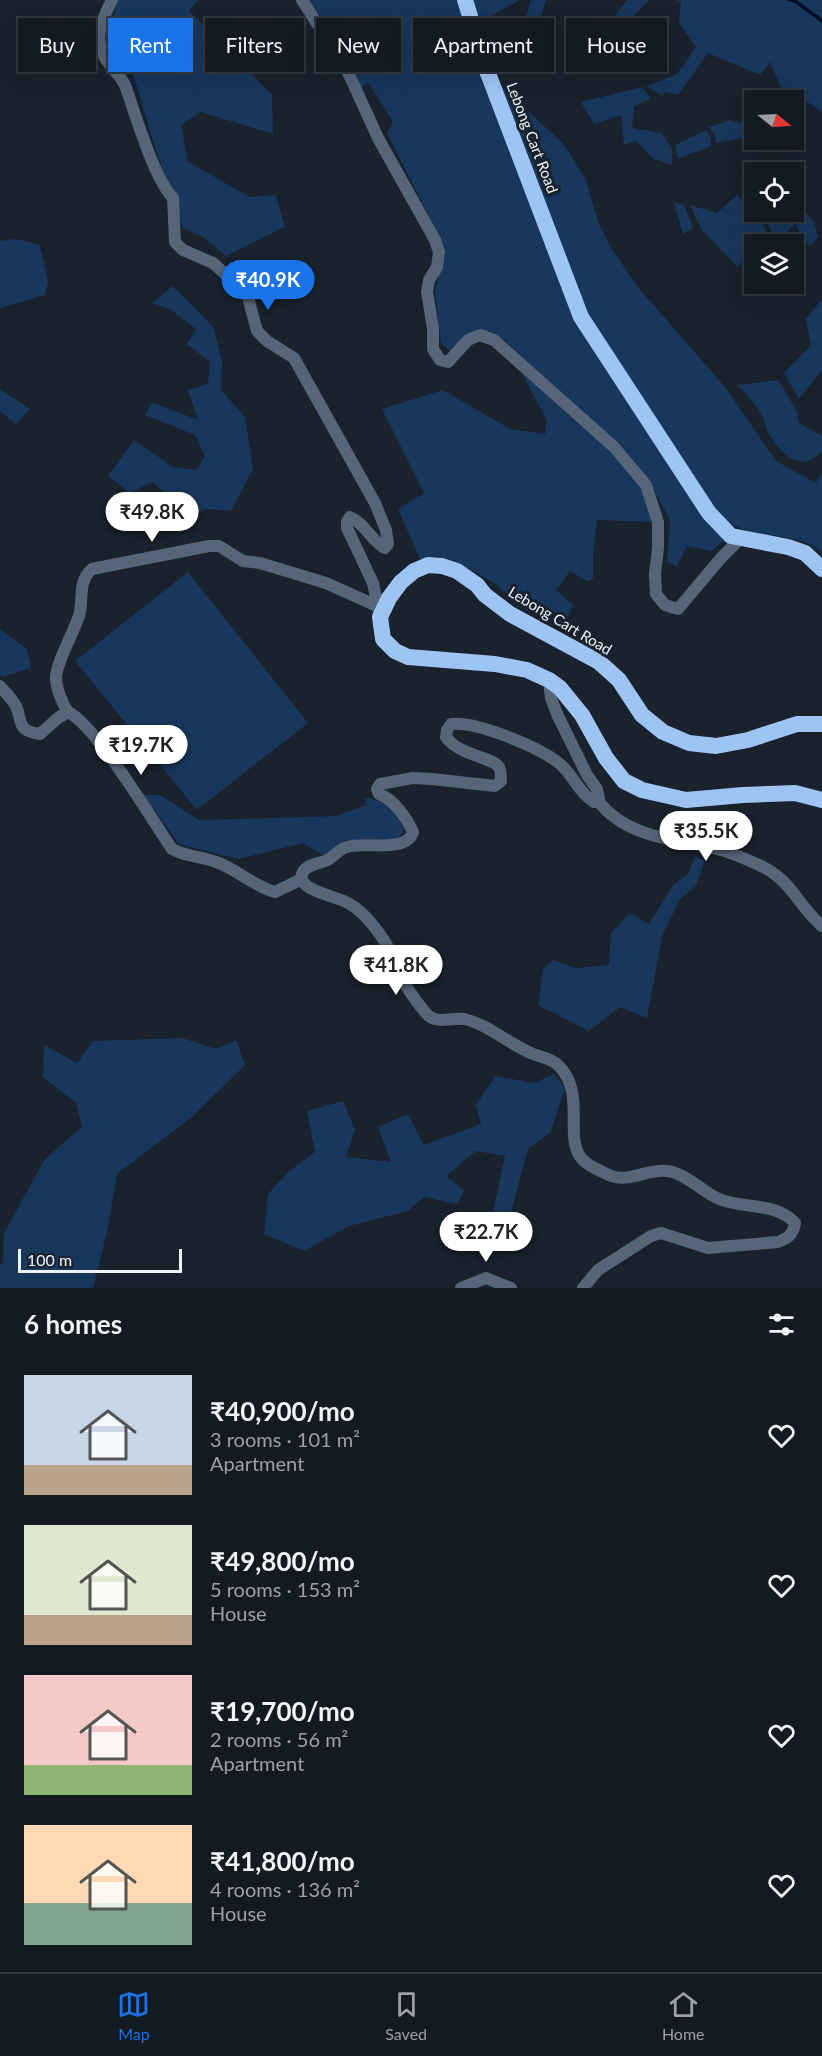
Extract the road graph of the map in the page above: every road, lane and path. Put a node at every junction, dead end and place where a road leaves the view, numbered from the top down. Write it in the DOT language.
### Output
graph roads {
  1 [pos="112,0"];
  2 [pos="302,0"];
  3 [pos="465,0"];
  4 [pos="741,538"];
  5 [pos="822,569"];
  6 [pos="379,612"];
  7 [pos="549,680"];
  8 [pos="0,686"];
  9 [pos="68,712"];
  10 [pos="822,724"];
  11 [pos="822,800"];
  12 [pos="598,801"];
  13 [pos="302,879"];
  14 [pos="822,926"];
  15 [pos="461,1288"];
  16 [pos="511,1288"];
  17 [pos="583,1288"];
  1 -- 6 [label="street"];
  2 -- 4 [label="street"];
  3 -- 4 [label="highway, Lebong Cart Road"];
  4 -- 5 [label="highway, Lebong Cart Road"];
  6 -- 7 [label="highway"];
  6 -- 9 [label="street"];
  6 -- 10 [label="highway, Lebong Cart Road"];
  7 -- 11 [label="highway"];
  7 -- 12 [label="street"];
  8 -- 9 [label="street"];
  9 -- 13 [label="street"];
  12 -- 13 [label="street"];
  12 -- 14 [label="street"];
  13 -- 17 [label="street"];
  15 -- 16 [label="street"];
}
